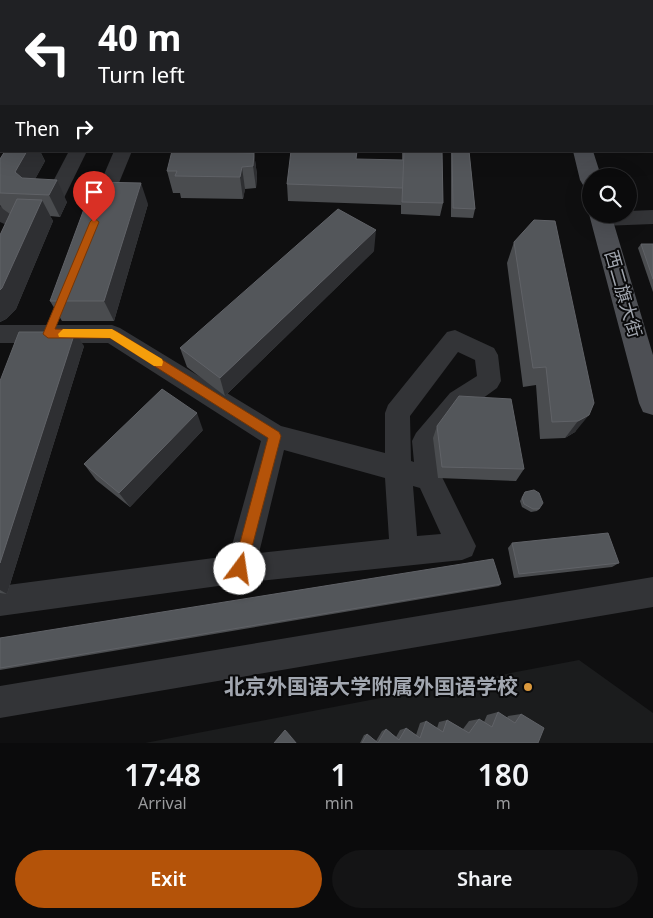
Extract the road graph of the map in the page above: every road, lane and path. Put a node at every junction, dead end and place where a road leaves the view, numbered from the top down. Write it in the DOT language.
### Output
graph roads {
  1 [pos="78,152"];
  2 [pos="123,152"];
  3 [pos="583,152"];
  4 [pos="588,168"];
  5 [pos="57,193"];
  6 [pos="637,217"];
  7 [pos="653,217"];
  8 [pos="603,223"];
  9 [pos="91,230"];
  10 [pos="1,338"];
  11 [pos="653,403"];
  12 [pos="275,436"];
  13 [pos="398,469"];
  14 [pos="429,479"];
  15 [pos="404,552"];
  16 [pos="240,569"];
  17 [pos="653,592"];
  18 [pos="0,601"];
  19 [pos="0,702"];
  1 -- 5 [label="street"];
  2 -- 9 [label="street"];
  3 -- 4 [label="main road"];
  6 -- 7 [label="street"];
  8 -- 11 [label="main road, 西二旗大街"];
  10 -- 12 [label="street"];
  12 -- 13 [label="street"];
  12 -- 16 [label="street"];
  13 -- 14 [label="street"];
  13 -- 14 [label="street"];
  13 -- 15 [label="street"];
  14 -- 15 [label="street"];
  15 -- 16 [label="street"];
  16 -- 18 [label="street"];
  17 -- 19 [label="street"];
}
